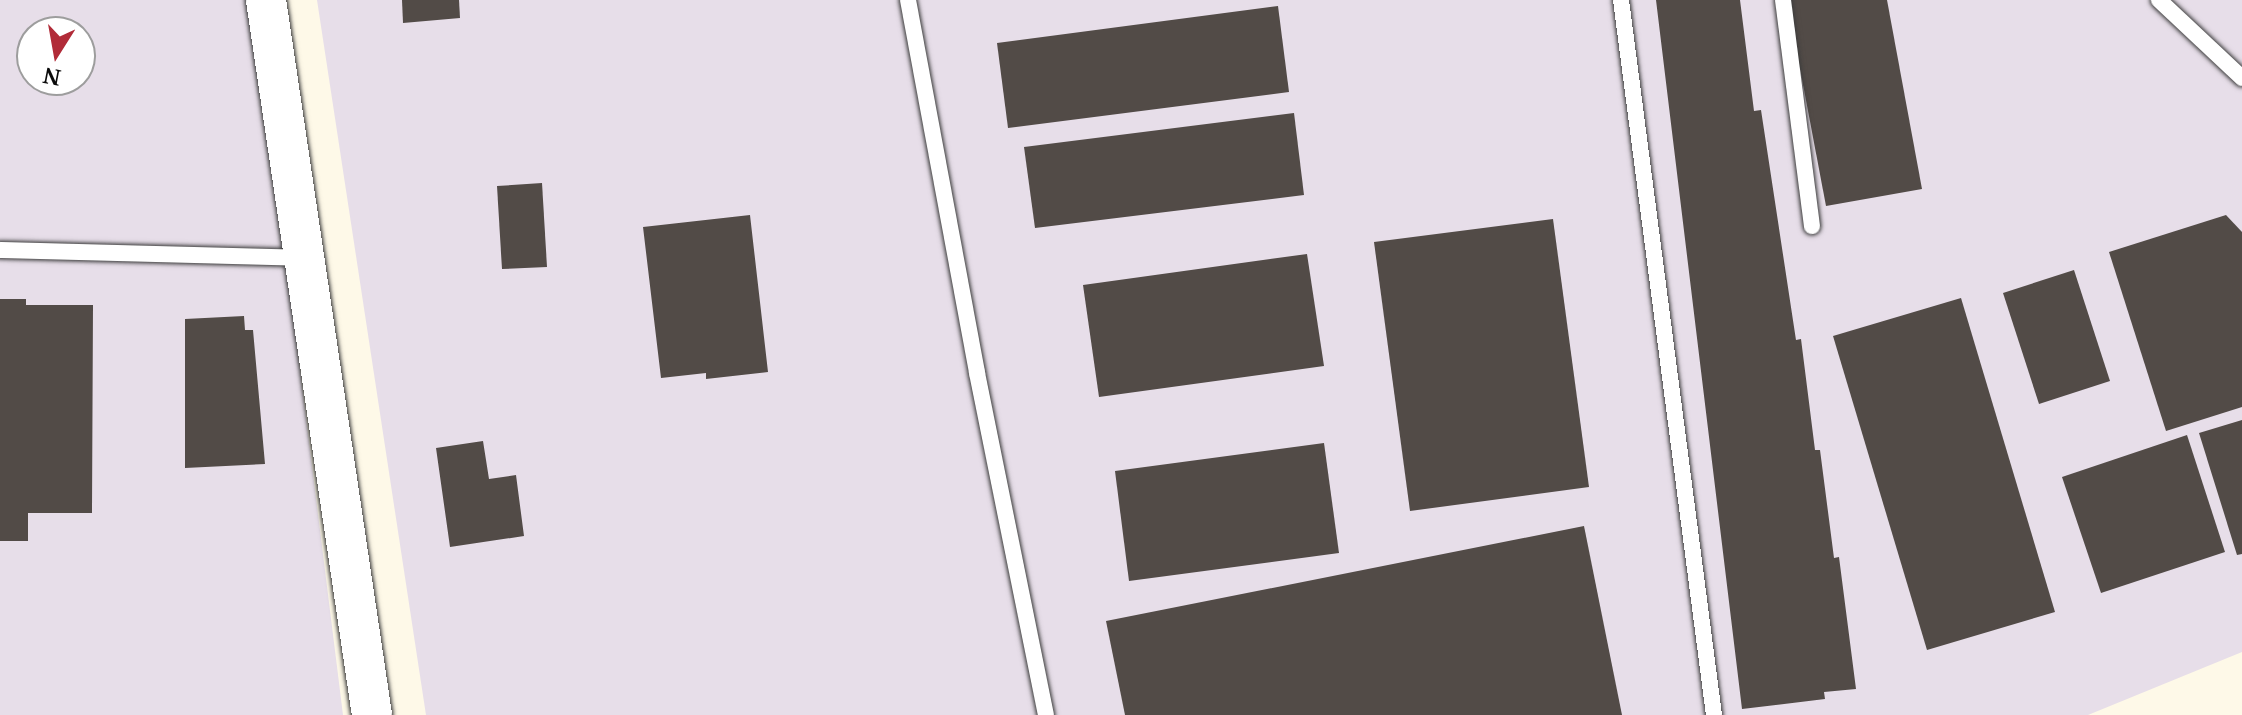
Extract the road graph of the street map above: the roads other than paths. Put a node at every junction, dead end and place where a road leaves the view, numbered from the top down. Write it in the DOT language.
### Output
graph roads {
  1 [pos="266,0"];
  2 [pos="908,0"];
  3 [pos="1621,0"];
  4 [pos="1783,0"];
  5 [pos="2159,0"];
  6 [pos="2242,78"];
  7 [pos="1812,226"];
  8 [pos="0,250"];
  9 [pos="302,258"];
  10 [pos="372,715"];
  11 [pos="1046,715"];
  12 [pos="1714,715"];
  1 -- 9 [label="street"];
  2 -- 11 [label="lane"];
  3 -- 12 [label="lane"];
  4 -- 7 [label="lane"];
  5 -- 6 [label="lane"];
  8 -- 9 [label="lane"];
  9 -- 10 [label="street"];
}
